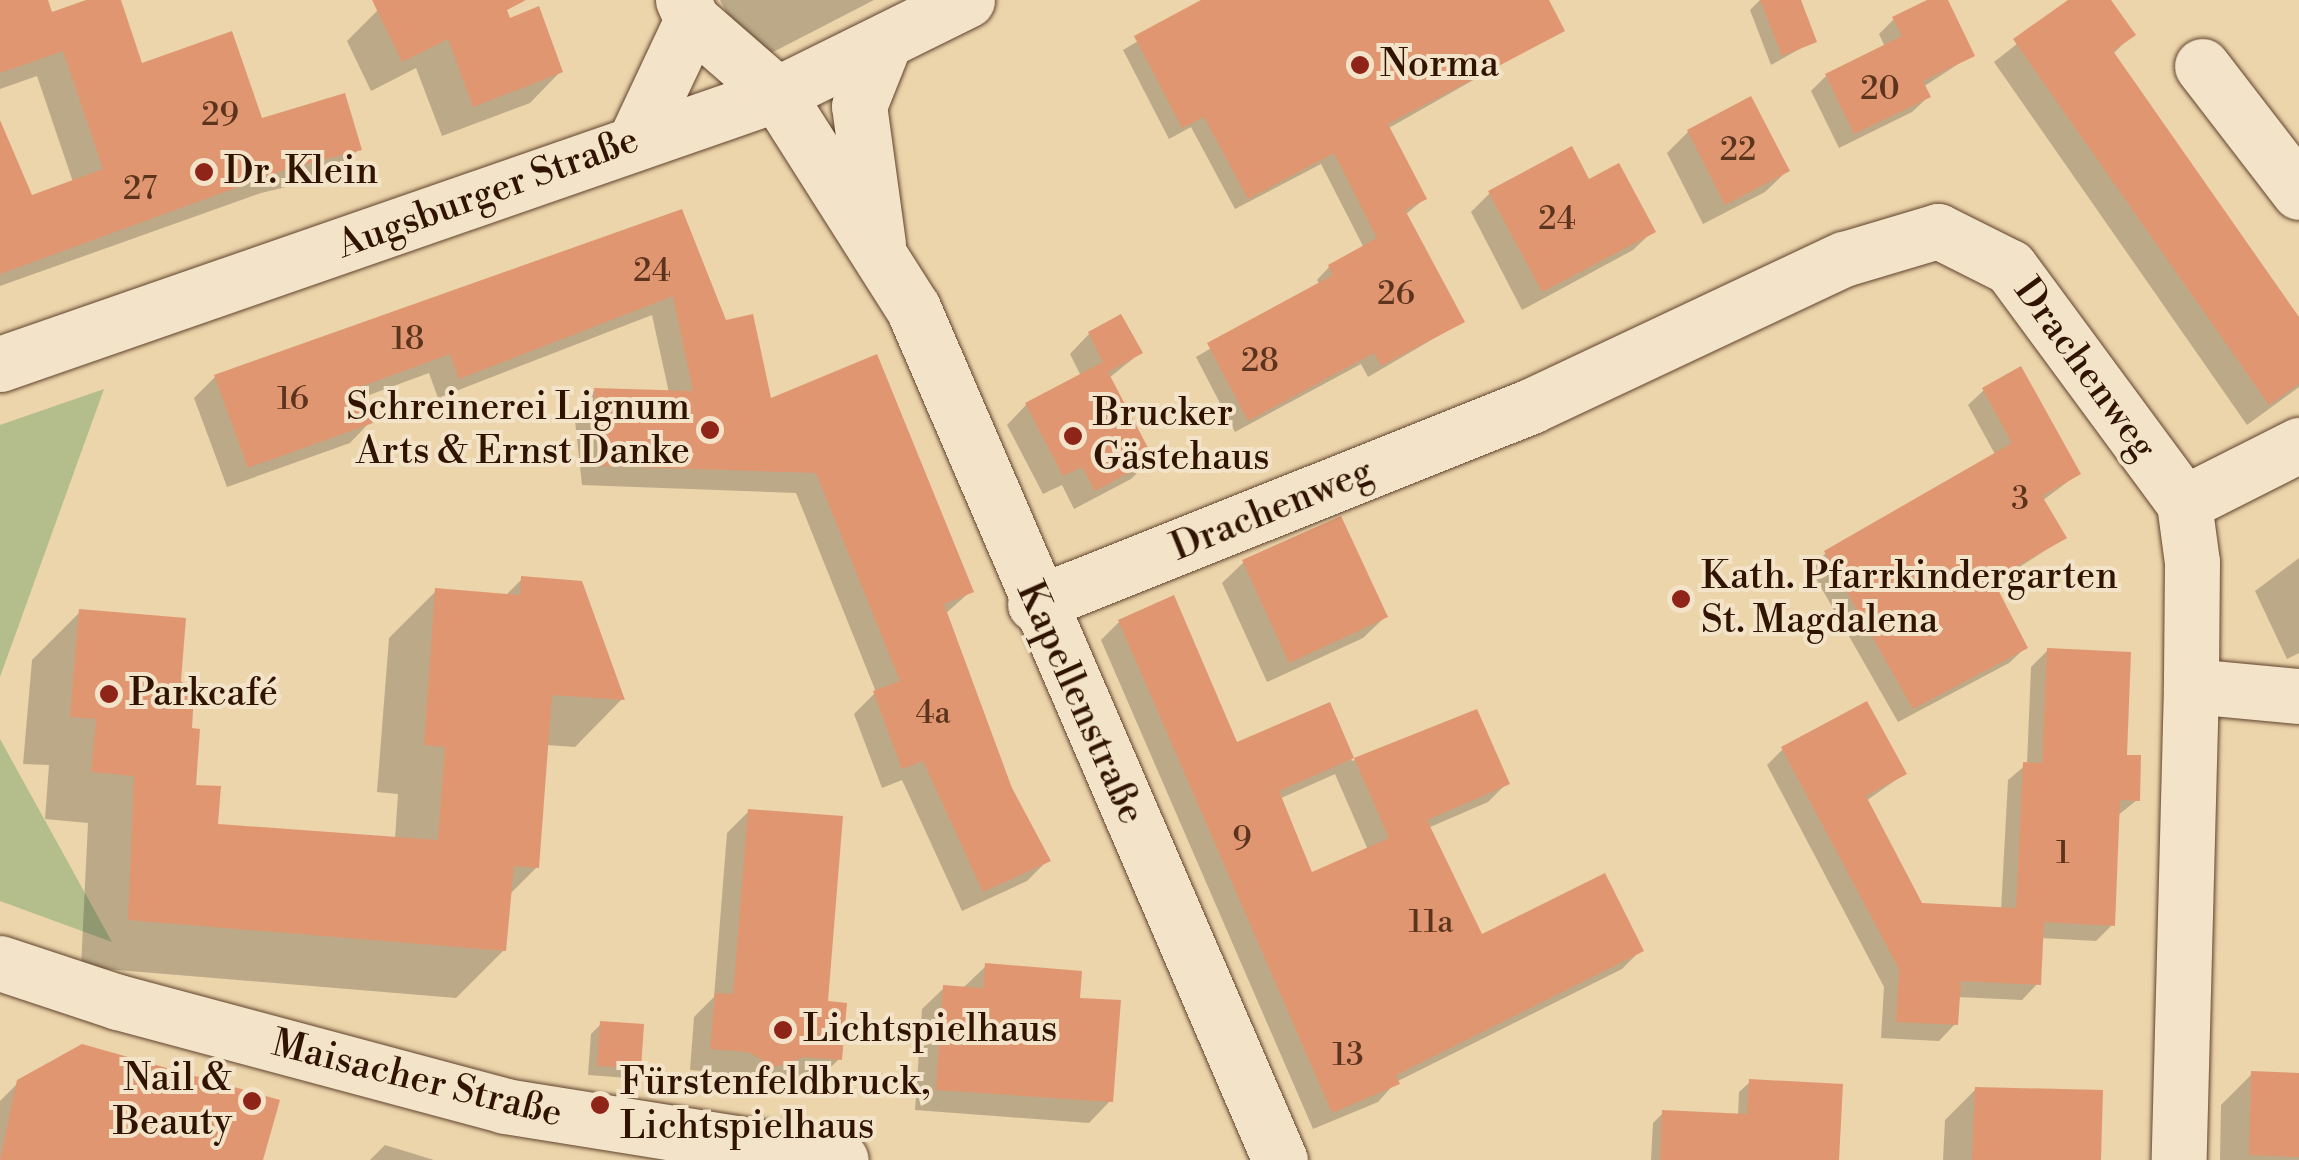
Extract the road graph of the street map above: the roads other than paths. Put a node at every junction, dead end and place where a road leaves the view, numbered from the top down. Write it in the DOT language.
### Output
graph roads {
  1 [pos="967,0"];
  2 [pos="688,10"];
  3 [pos="883,46"];
  4 [pos="2202,66"];
  5 [pos="777,94"];
  6 [pos="635,141"];
  7 [pos="2299,192"];
  8 [pos="878,247"];
  9 [pos="0,364"];
  10 [pos="2299,446"];
  11 [pos="2184,503"];
  12 [pos="1035,604"];
  13 [pos="2191,686"];
  14 [pos="2299,696"];
  15 [pos="1,967"];
  16 [pos="841,1160"];
  17 [pos="1280,1160"];
  18 [pos="2178,1160"];
  1 -- 3 [label="street, Augsburger Straße"];
  2 -- 5 [label="street"];
  2 -- 6 [label="street"];
  3 -- 5 [label="street, Augsburger Straße"];
  3 -- 8 [label="street, Kapellenstraße"];
  4 -- 7 [label="street"];
  5 -- 6 [label="street, Augsburger Straße"];
  5 -- 8 [label="street, Kapellenstraße"];
  6 -- 9 [label="street, Augsburger Straße"];
  8 -- 12 [label="street, Kapellenstraße"];
  10 -- 11 [label="street"];
  11 -- 12 [label="street, Drachenweg"];
  11 -- 13 [label="street, Drachenweg"];
  12 -- 17 [label="street, Kapellenstraße"];
  13 -- 14 [label="street"];
  13 -- 18 [label="street, Drachenweg"];
  15 -- 16 [label="street, Maisacher Straße"];
}
